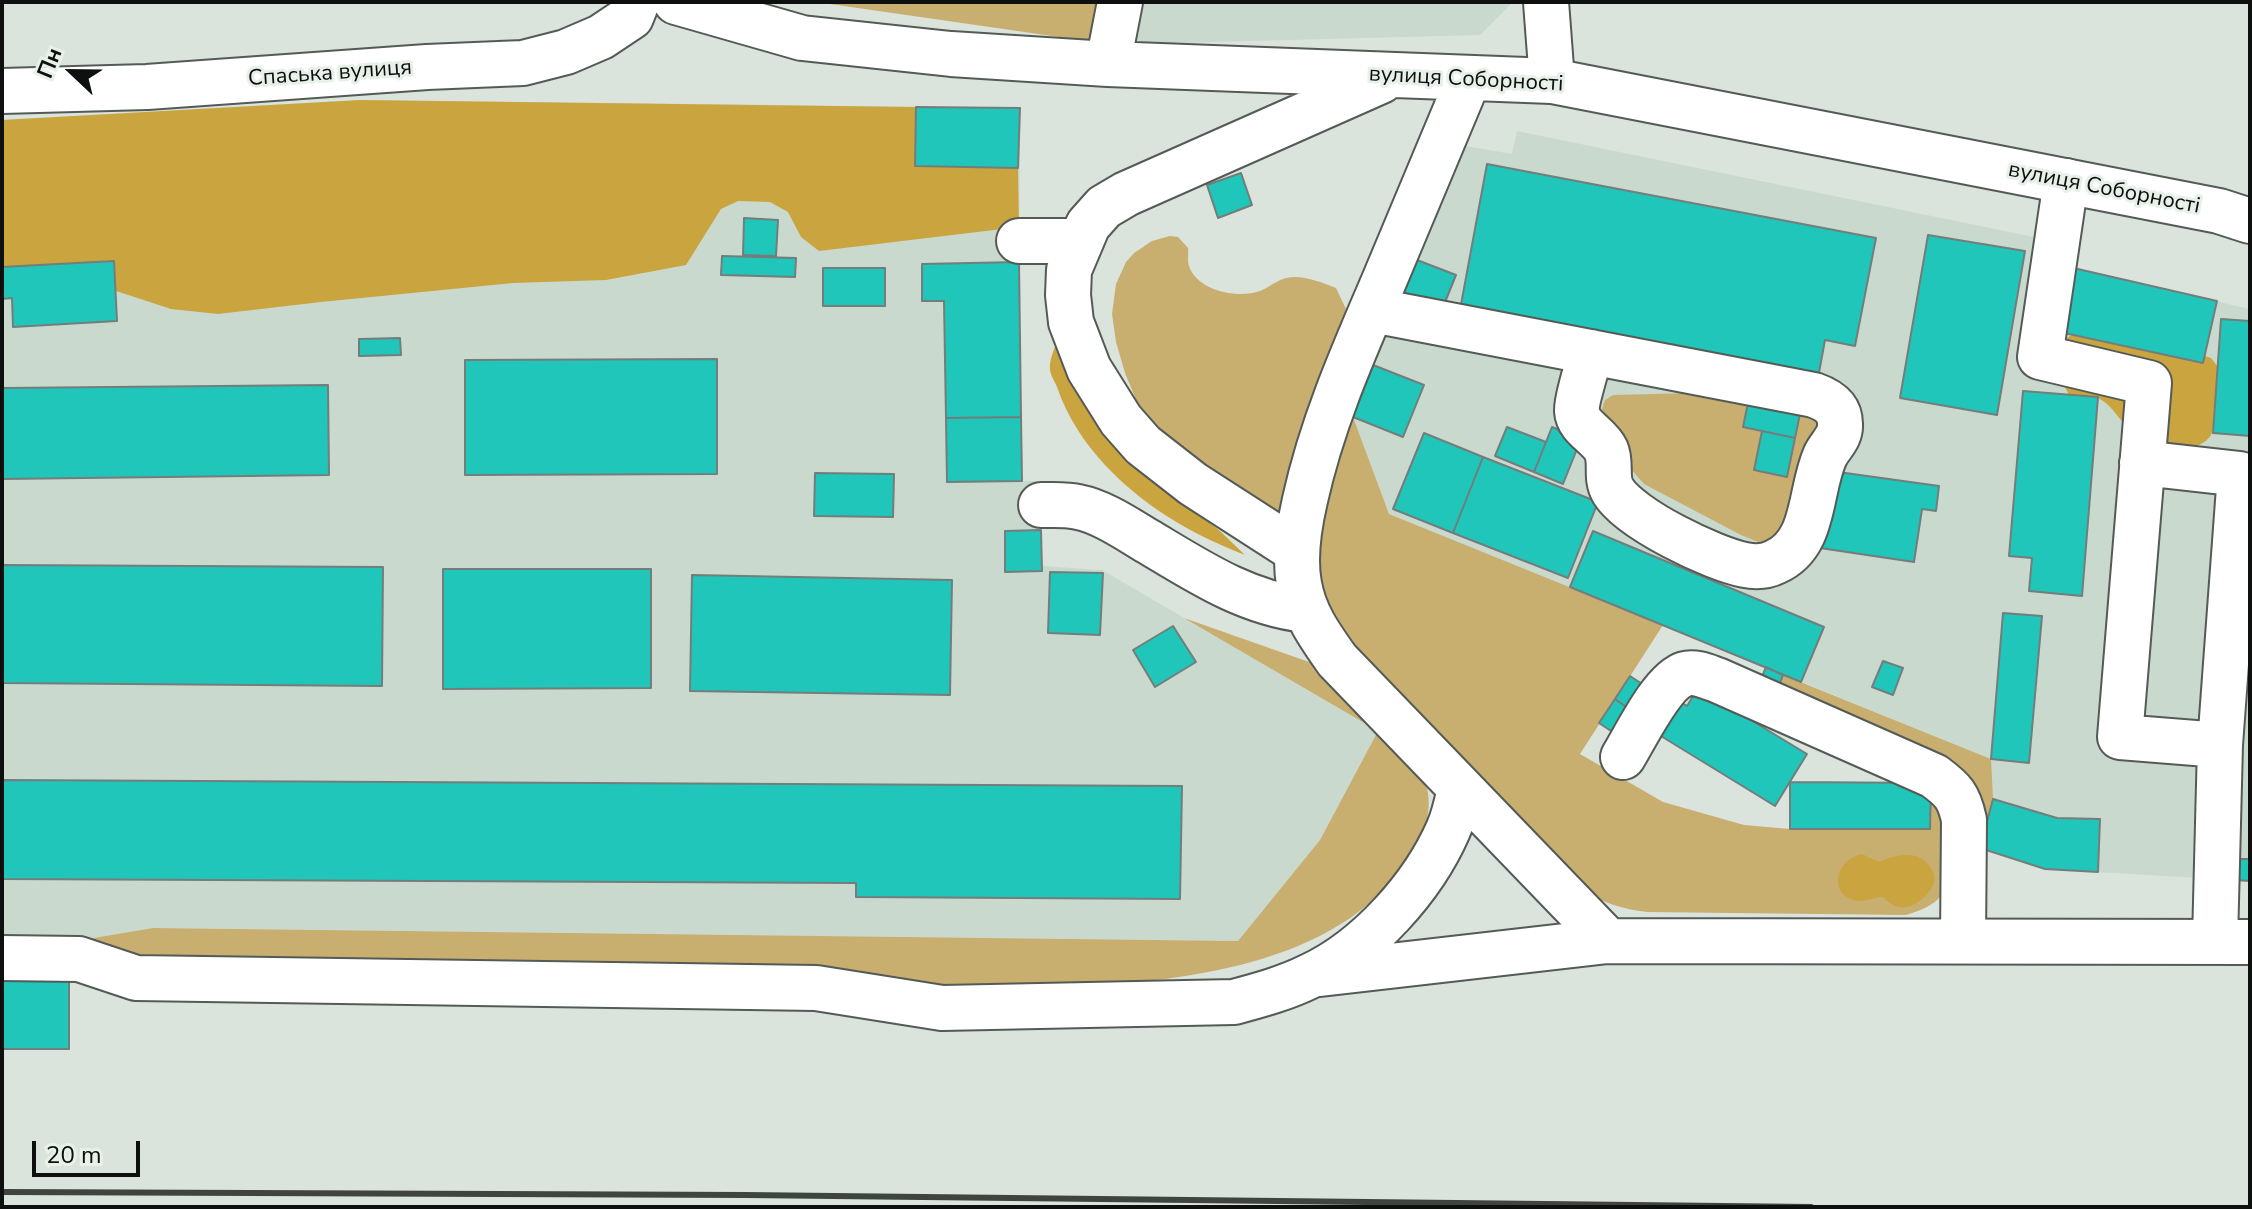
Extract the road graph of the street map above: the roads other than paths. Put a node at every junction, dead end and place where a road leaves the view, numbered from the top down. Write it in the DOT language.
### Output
graph roads {
  1 [pos="637,2"];
  2 [pos="676,2"];
  3 [pos="1120,2"];
  4 [pos="1546,2"];
  5 [pos="1108,64"];
  6 [pos="1391,76"];
  7 [pos="1469,78"];
  8 [pos="1552,81"];
  9 [pos="2,91"];
  10 [pos="2066,181"];
  11 [pos="2250,221"];
  12 [pos="1019,241"];
  13 [pos="1080,241"];
  14 [pos="1372,310"];
  15 [pos="1591,352"];
  16 [pos="2142,463"];
  17 [pos="1041,505"];
  18 [pos="1297,551"];
  19 [pos="1305,610"];
  20 [pos="2220,745"];
  21 [pos="1623,757"];
  22 [pos="1460,788"];
  23 [pos="1608,941"];
  24 [pos="1963,941"];
  25 [pos="2232,942"];
  26 [pos="2,958"];
  27 [pos="1313,975"];
  1 -- 9 [label="street, Спаська вулиця"];
  2 -- 5 [label="street, вулиця Соборності"];
  3 -- 5 [label="street"];
  4 -- 8 [label="street"];
  5 -- 6 [label="street, вулиця Соборності"];
  6 -- 7 [label="street, вулиця Соборності"];
  6 -- 13 [label="street"];
  7 -- 8 [label="street, вулиця Соборності"];
  7 -- 14 [label="street"];
  8 -- 10 [label="street, вулиця Соборності"];
  10 -- 11 [label="street, вулиця Соборності"];
  10 -- 16 [label="street"];
  12 -- 13 [label="street"];
  13 -- 18 [label="street"];
  14 -- 15 [label="street"];
  14 -- 18 [label="street"];
  15 -- 15 [label="street"];
  16 -- 20 [label="street"];
  16 -- 20 [label="street"];
  17 -- 19 [label="street"];
  18 -- 19 [label="street"];
  19 -- 22 [label="street"];
  20 -- 25 [label="street"];
  21 -- 24 [label="street"];
  22 -- 23 [label="street"];
  22 -- 27 [label="street"];
  23 -- 24 [label="street"];
  23 -- 27 [label="street"];
  24 -- 25 [label="street"];
  26 -- 27 [label="street"];
}
